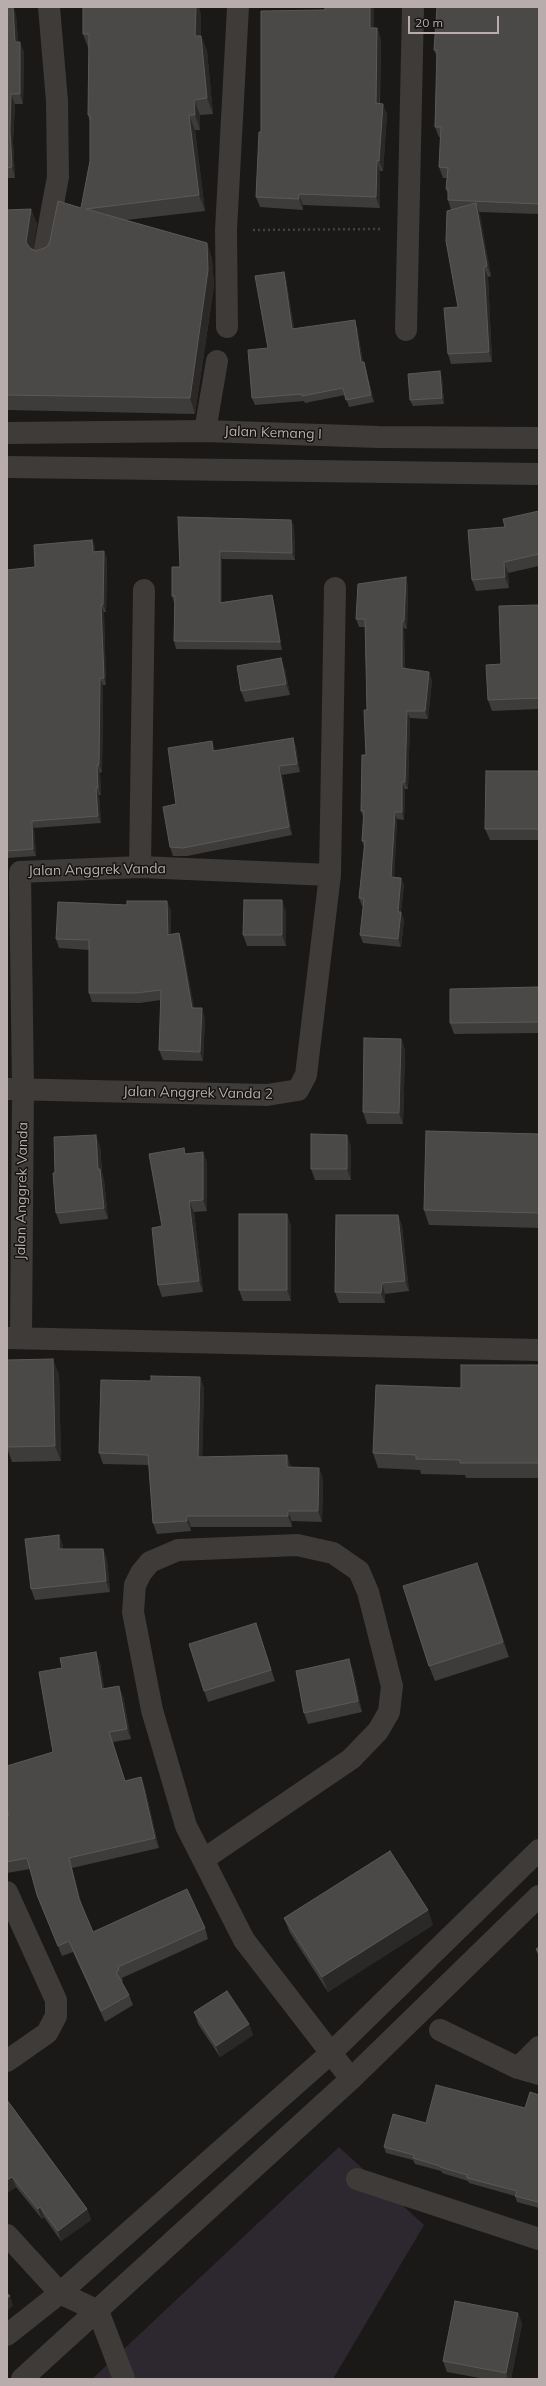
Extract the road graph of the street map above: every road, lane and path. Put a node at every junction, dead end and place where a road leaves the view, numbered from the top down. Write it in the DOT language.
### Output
graph roads {
  1 [pos="49,7"];
  2 [pos="238,7"];
  3 [pos="414,7"];
  4 [pos="52,209"];
  5 [pos="407,229"];
  6 [pos="226,230"];
  7 [pos="227,328"];
  8 [pos="406,330"];
  9 [pos="217,361"];
  10 [pos="205,431"];
  11 [pos="7,433"];
  12 [pos="539,438"];
  13 [pos="7,467"];
  14 [pos="539,474"];
  15 [pos="335,588"];
  16 [pos="144,590"];
  17 [pos="140,867"];
  18 [pos="13,872"];
  19 [pos="330,875"];
  20 [pos="15,1089"];
  21 [pos="14,1338"];
  22 [pos="539,1350"];
  23 [pos="539,1850"];
  24 [pos="204,1859"];
  25 [pos="7,1892"];
  26 [pos="539,1896"];
  27 [pos="440,2030"];
  28 [pos="539,2047"];
  29 [pos="332,2052"];
  30 [pos="7,2061"];
  31 [pos="518,2068"];
  32 [pos="539,2074"];
  33 [pos="351,2079"];
  34 [pos="357,2179"];
  35 [pos="7,2235"];
  36 [pos="539,2239"];
  37 [pos="60,2293"];
  38 [pos="98,2311"];
  39 [pos="7,2335"];
  40 [pos="22,2379"];
  41 [pos="124,2379"];
  1 -- 4 [label="street"];
  2 -- 6 [label="street"];
  3 -- 5 [label="street"];
  5 -- 6 [label="path"];
  5 -- 8 [label="street"];
  6 -- 7 [label="street"];
  9 -- 10 [label="street"];
  10 -- 11 [label="street, Jalan Kemang I"];
  10 -- 12 [label="street, Jalan Kemang I"];
  13 -- 14 [label="street"];
  15 -- 19 [label="street"];
  16 -- 17 [label="street"];
  17 -- 18 [label="street, Jalan Anggrek Vanda"];
  17 -- 19 [label="street, Jalan Anggrek Vanda"];
  18 -- 20 [label="street, Jalan Anggrek Vanda"];
  19 -- 20 [label="street, Jalan Anggrek Vanda 2"];
  20 -- 21 [label="street, Jalan Anggrek Vanda"];
  21 -- 22 [label="street"];
  23 -- 29 [label="street"];
  24 -- 24 [label="street"];
  24 -- 29 [label="street"];
  25 -- 30 [label="street"];
  26 -- 33 [label="street"];
  27 -- 31 [label="street"];
  28 -- 31 [label="street"];
  29 -- 33 [label="street"];
  29 -- 37 [label="street"];
  31 -- 32 [label="street"];
  33 -- 38 [label="street"];
  34 -- 36 [label="street"];
  35 -- 37 [label="street"];
  37 -- 38 [label="street"];
  37 -- 39 [label="street"];
  38 -- 40 [label="street"];
  38 -- 41 [label="street"];
}
